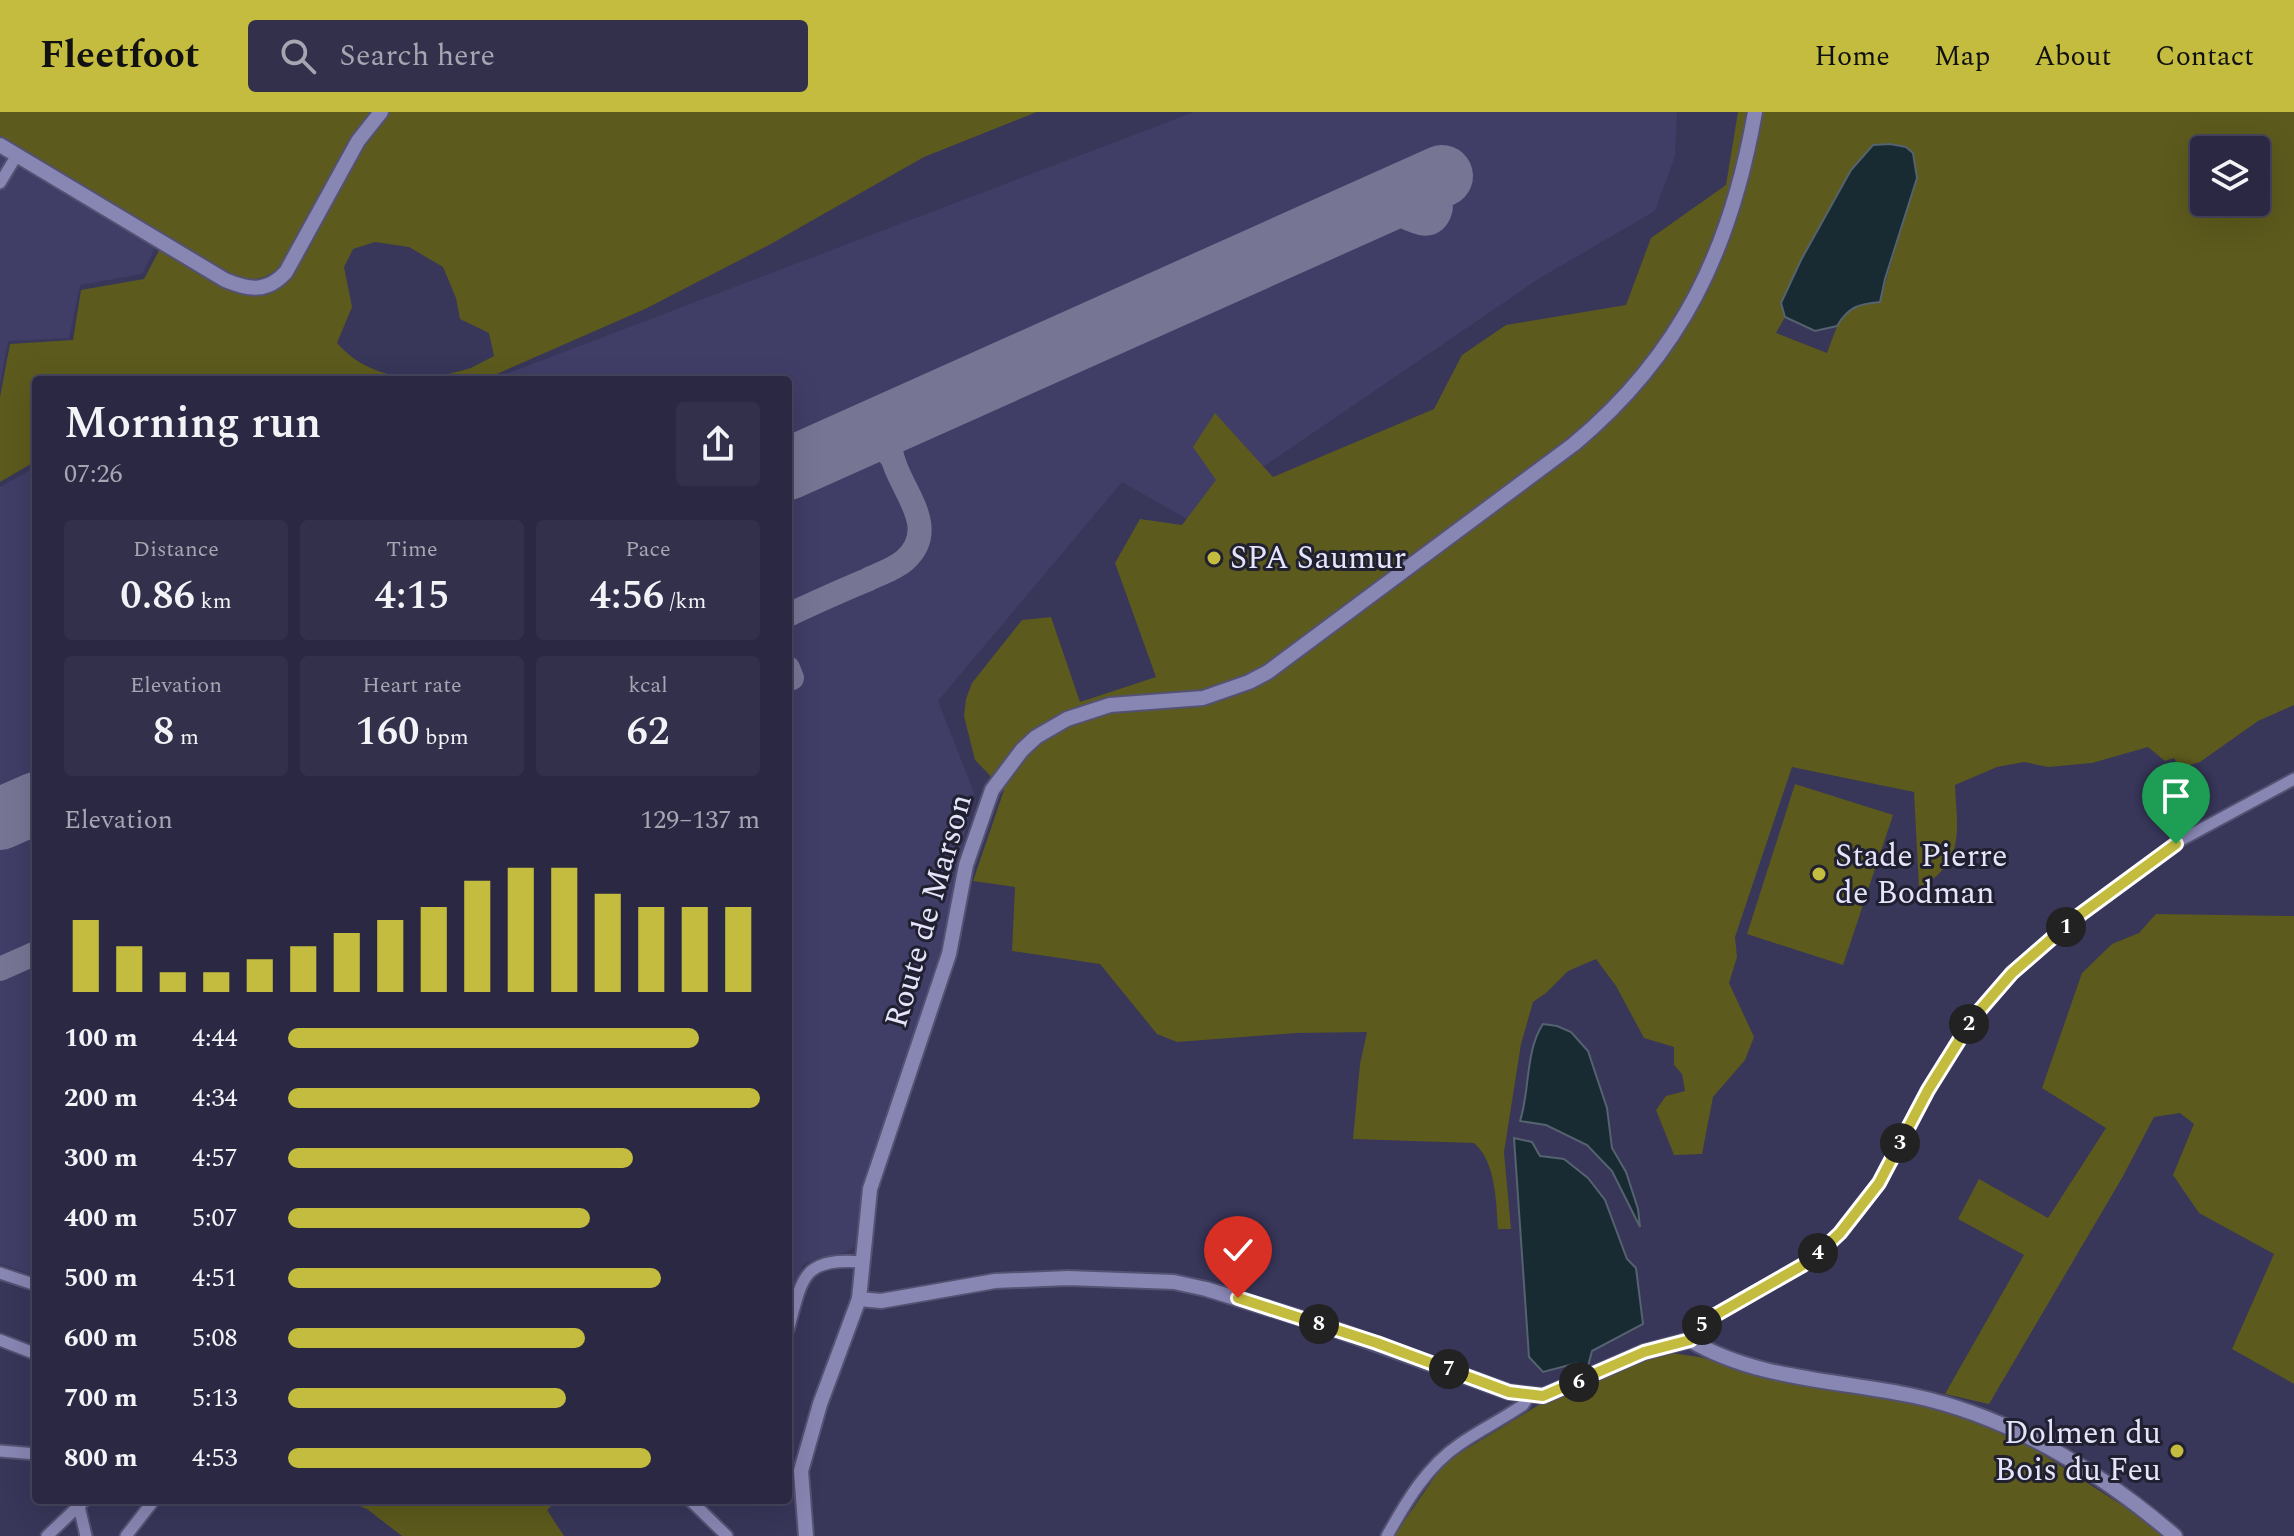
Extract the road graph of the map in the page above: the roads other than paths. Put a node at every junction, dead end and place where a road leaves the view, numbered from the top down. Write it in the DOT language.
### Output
graph roads {
  1 [pos="381,112"];
  2 [pos="1755,112"];
  3 [pos="0,145"];
  4 [pos="17,155"];
  5 [pos="0,183"];
  6 [pos="2294,779"];
  7 [pos="863,1262"];
  8 [pos="0,1273"];
  9 [pos="32,1284"];
  10 [pos="859,1299"];
  11 [pos="792,1316"];
  12 [pos="0,1340"];
  13 [pos="1690,1340"];
  14 [pos="32,1352"];
  15 [pos="1529,1396"];
  16 [pos="0,1451"];
  17 [pos="32,1454"];
  18 [pos="79,1504"];
  19 [pos="81,1504"];
  20 [pos="151,1504"];
  21 [pos="694,1504"];
  22 [pos="47,1536"];
  23 [pos="86,1536"];
  24 [pos="126,1536"];
  25 [pos="727,1536"];
  26 [pos="806,1536"];
  27 [pos="1387,1536"];
  28 [pos="2175,1536"];
  1 -- 4 [label="street"];
  2 -- 7 [label="street, Route de Marson"];
  3 -- 4 [label="street"];
  4 -- 5 [label="street"];
  6 -- 13 [label="street"];
  7 -- 10 [label="street, Route de Marson"];
  7 -- 11 [label="street"];
  8 -- 9 [label="street"];
  10 -- 15 [label="street"];
  10 -- 26 [label="street, Route de Marson"];
  12 -- 14 [label="street"];
  13 -- 15 [label="street"];
  13 -- 28 [label="street"];
  15 -- 27 [label="street"];
  16 -- 17 [label="street"];
  18 -- 22 [label="street"];
  19 -- 23 [label="street"];
  20 -- 24 [label="street"];
  21 -- 25 [label="street"];
}
